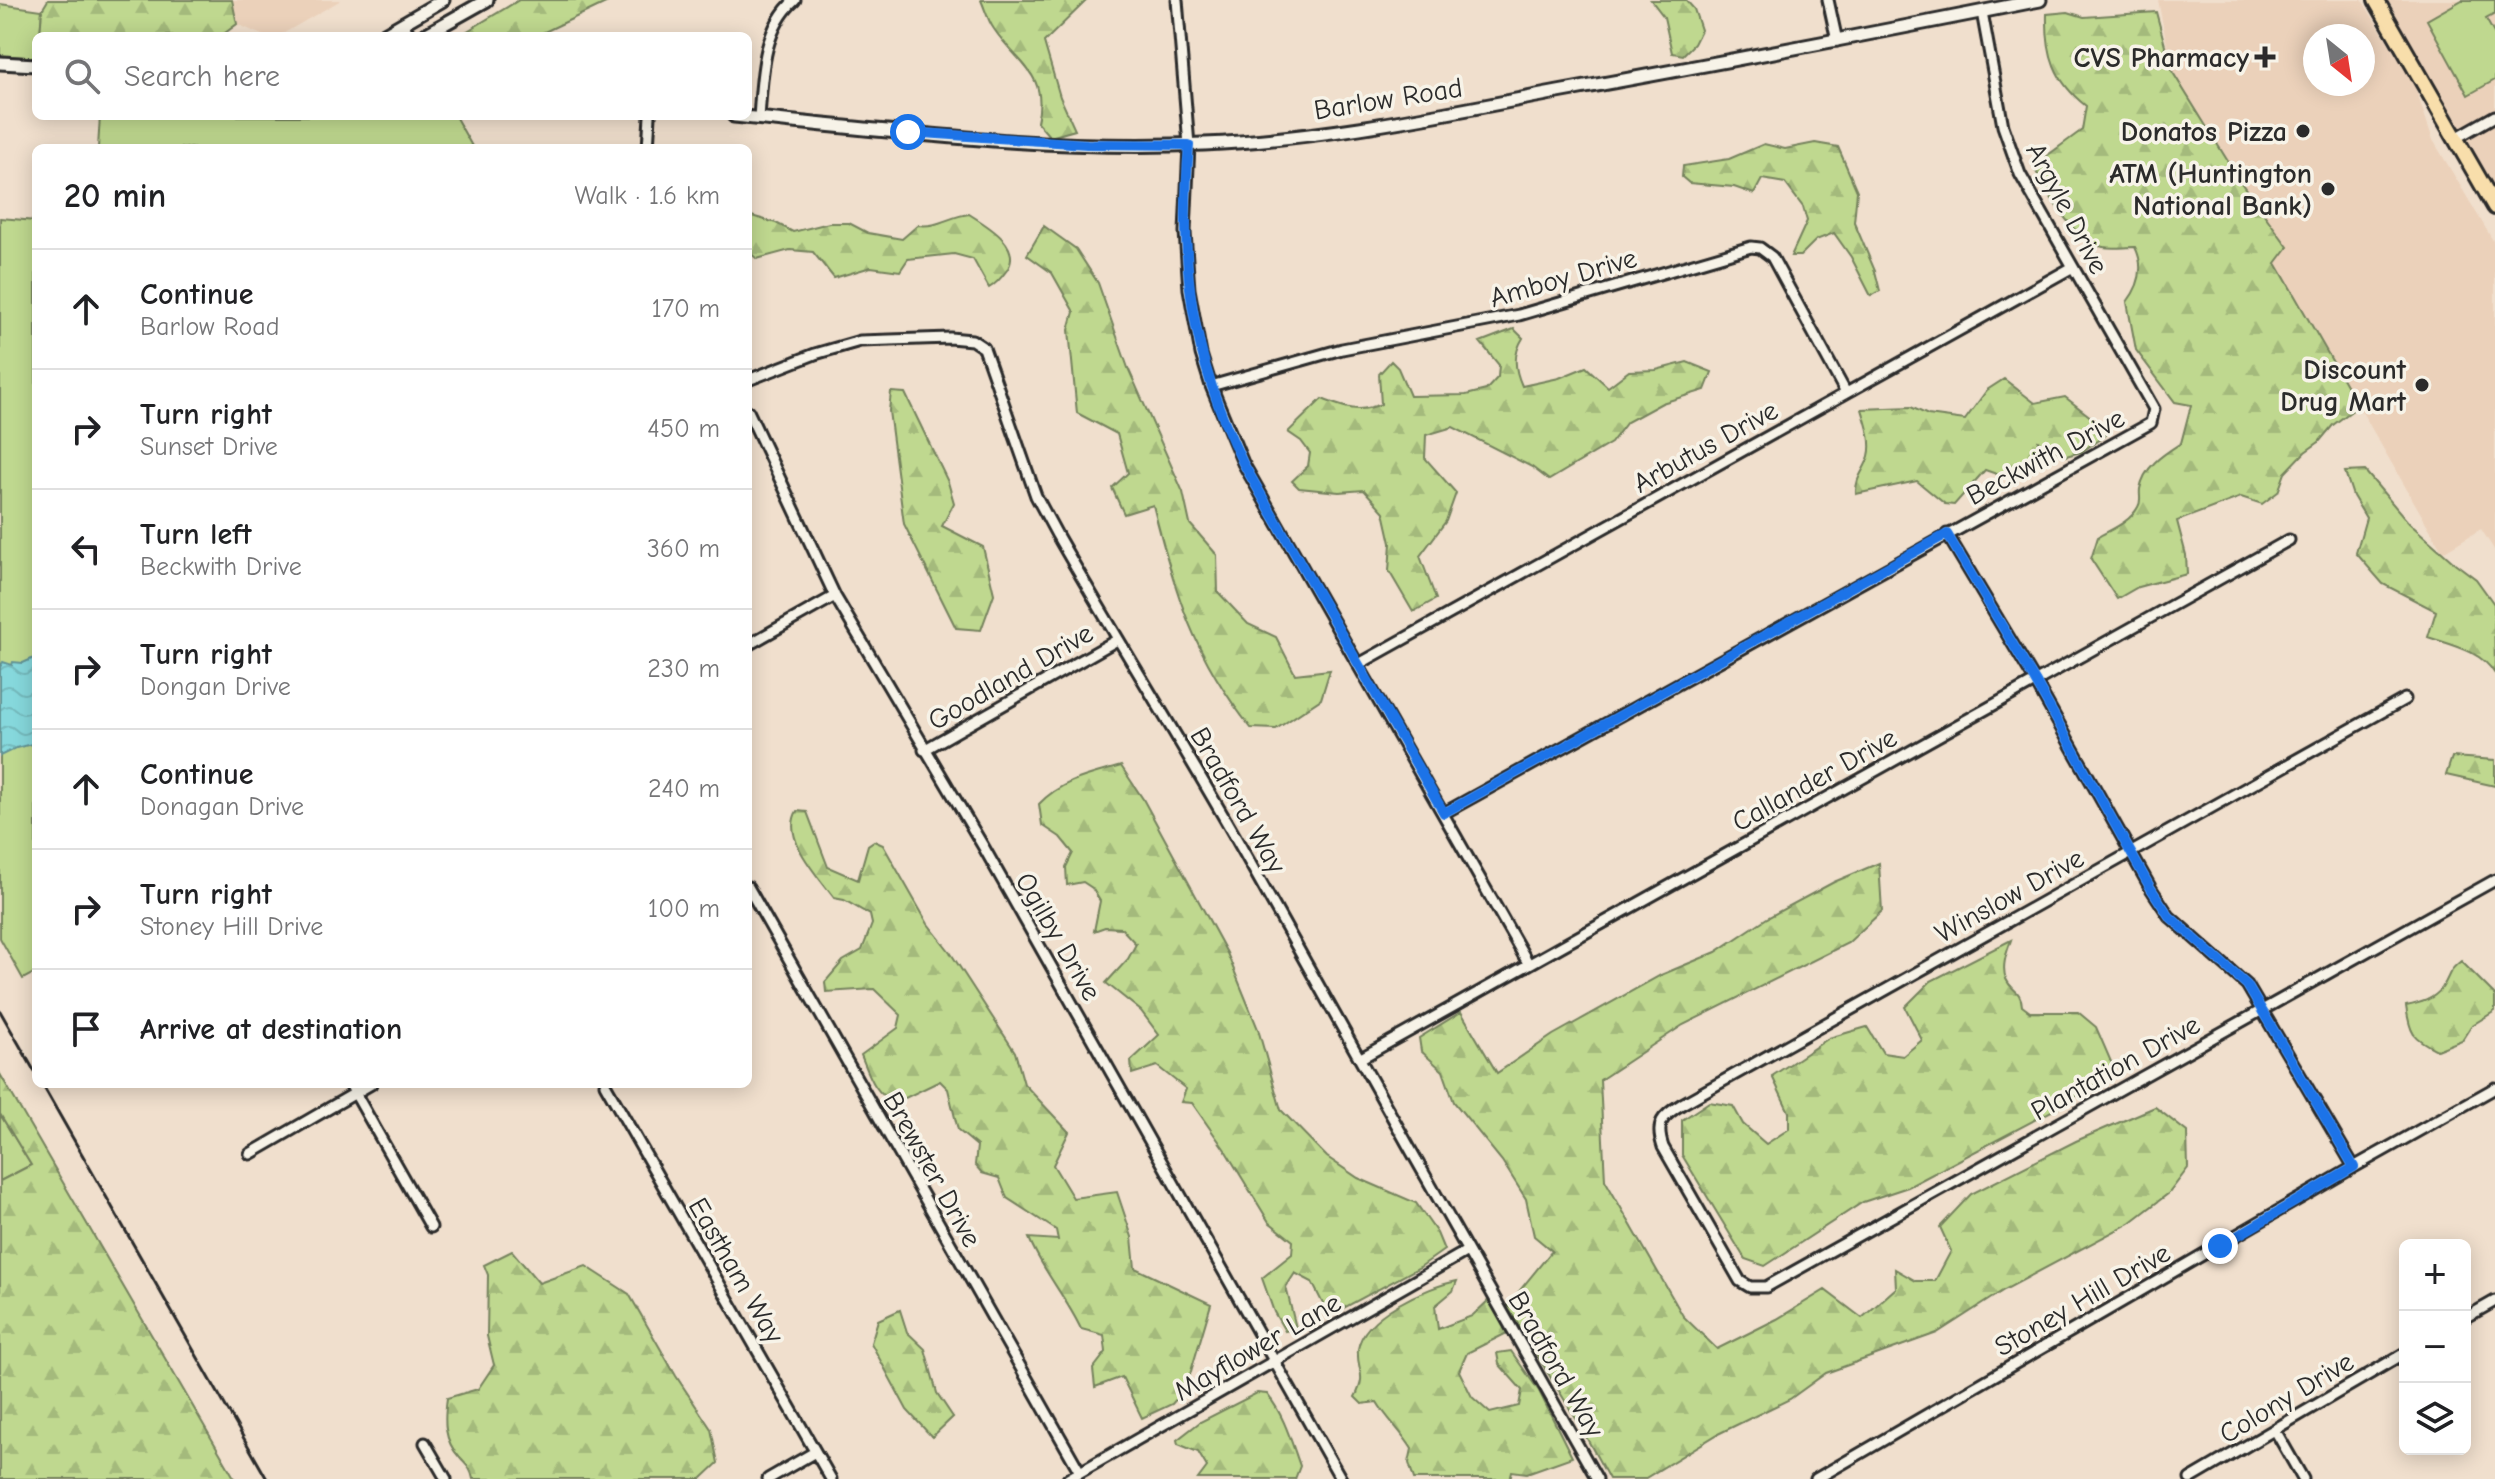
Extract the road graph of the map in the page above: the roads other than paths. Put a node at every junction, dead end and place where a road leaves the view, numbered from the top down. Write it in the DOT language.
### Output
graph roads {
  1 [pos="443,0"];
  2 [pos="487,0"];
  3 [pos="795,0"];
  4 [pos="1177,0"];
  5 [pos="1828,0"];
  6 [pos="2040,0"];
  7 [pos="2376,0"];
  8 [pos="1982,12"];
  9 [pos="402,31"];
  10 [pos="430,32"];
  11 [pos="1837,41"];
  12 [pos="0,63"];
  13 [pos="32,65"];
  14 [pos="2495,116"];
  15 [pos="752,117"];
  16 [pos="759,118"];
  17 [pos="650,120"];
  18 [pos="2456,138"];
  19 [pos="648,144"];
  20 [pos="1189,145"];
  21 [pos="2495,207"];
  22 [pos="2073,267"];
  23 [pos="752,378"];
  24 [pos="1211,386"];
  25 [pos="1846,393"];
  26 [pos="2154,409"];
  27 [pos="752,420"];
  28 [pos="1947,534"];
  29 [pos="2289,540"];
  30 [pos="835,596"];
  31 [pos="1117,640"];
  32 [pos="752,643"];
  33 [pos="1359,664"];
  34 [pos="2035,681"];
  35 [pos="2405,699"];
  36 [pos="924,750"];
  37 [pos="1444,813"];
  38 [pos="2131,853"];
  39 [pos="2495,880"];
  40 [pos="752,894"];
  41 [pos="1528,963"];
  42 [pos="2263,1010"];
  43 [pos="1361,1058"];
  44 [pos="353,1088"];
  45 [pos="607,1088"];
  46 [pos="2495,1088"];
  47 [pos="250,1154"];
  48 [pos="2354,1167"];
  49 [pos="431,1227"];
  50 [pos="1467,1251"];
  51 [pos="1756,1288"];
  52 [pos="2495,1301"];
  53 [pos="2471,1315"];
  54 [pos="2399,1357"];
  55 [pos="1274,1362"];
  56 [pos="2275,1430"];
  57 [pos="425,1443"];
  58 [pos="815,1452"];
  59 [pos="1080,1472"];
  60 [pos="1831,1475"];
  61 [pos="446,1479"];
  62 [pos="768,1479"];
  63 [pos="831,1479"];
  64 [pos="1068,1479"];
  65 [pos="1341,1479"];
  66 [pos="1597,1479"];
  67 [pos="1816,1479"];
  68 [pos="2190,1479"];
  69 [pos="2303,1479"];
  1 -- 9 [label="street"];
  2 -- 10 [label="street"];
  3 -- 16 [label="street"];
  4 -- 20 [label="street"];
  5 -- 11 [label="street"];
  6 -- 8 [label="street, Barlow Road"];
  7 -- 18 [label="main road"];
  8 -- 11 [label="street, Barlow Road"];
  8 -- 22 [label="street, Argyle Drive"];
  11 -- 20 [label="street, Barlow Road"];
  12 -- 13 [label="street"];
  14 -- 18 [label="street"];
  15 -- 16 [label="street, Barlow Road"];
  16 -- 20 [label="street, Barlow Road"];
  17 -- 19 [label="street"];
  18 -- 21 [label="main road"];
  20 -- 24 [label="street"];
  22 -- 25 [label="street, Arbutus Drive"];
  22 -- 26 [label="street, Argyle Drive"];
  23 -- 31 [label="street, Bradford Way"];
  24 -- 25 [label="street, Amboy Drive"];
  24 -- 33 [label="street"];
  25 -- 33 [label="street, Arbutus Drive"];
  26 -- 28 [label="street, Beckwith Drive"];
  27 -- 30 [label="street, Ogilby Drive"];
  28 -- 34 [label="street"];
  28 -- 37 [label="street, Beckwith Drive"];
  29 -- 34 [label="street, Callander Drive"];
  30 -- 32 [label="street"];
  30 -- 36 [label="street, Ogilby Drive"];
  31 -- 36 [label="street, Goodland Drive"];
  31 -- 43 [label="street, Bradford Way"];
  33 -- 37 [label="street"];
  34 -- 38 [label="street"];
  34 -- 41 [label="street, Callander Drive"];
  35 -- 38 [label="street, Winslow Drive"];
  36 -- 55 [label="street, Ogilby Drive"];
  37 -- 41 [label="street"];
  38 -- 42 [label="street"];
  38 -- 51 [label="street, Winslow Drive"];
  39 -- 42 [label="street, Plantation Drive"];
  40 -- 59 [label="street, Brewster Drive"];
  41 -- 43 [label="street, Callander Drive"];
  42 -- 48 [label="street"];
  42 -- 51 [label="street, Plantation Drive"];
  43 -- 50 [label="street, Bradford Way"];
  44 -- 47 [label="street"];
  44 -- 49 [label="street"];
  45 -- 58 [label="street, Eastham Way"];
  46 -- 48 [label="street, Stoney Hill Drive"];
  48 -- 60 [label="street, Stoney Hill Drive"];
  50 -- 55 [label="street, Mayflower Lane"];
  50 -- 66 [label="street, Bradford Way"];
  52 -- 53 [label="street"];
  54 -- 56 [label="street, Colony Drive"];
  55 -- 59 [label="street, Mayflower Lane"];
  55 -- 65 [label="street, Ogilby Drive"];
  56 -- 68 [label="street, Colony Drive"];
  56 -- 69 [label="street"];
  57 -- 61 [label="street"];
  58 -- 62 [label="street"];
  58 -- 63 [label="street, Eastham Way"];
  59 -- 64 [label="street, Mayflower Lane"];
  60 -- 67 [label="street, Stoney Hill Drive"];
}
